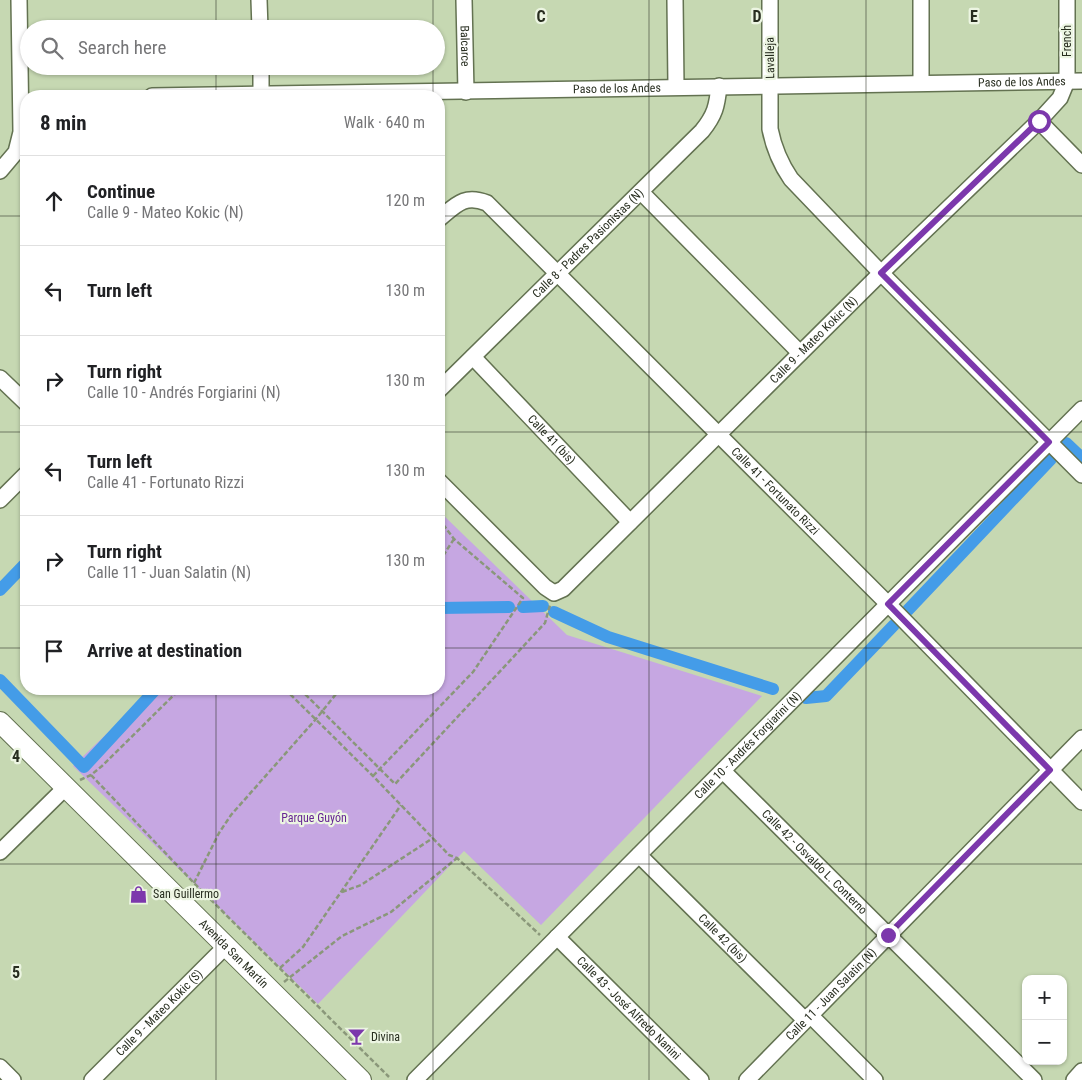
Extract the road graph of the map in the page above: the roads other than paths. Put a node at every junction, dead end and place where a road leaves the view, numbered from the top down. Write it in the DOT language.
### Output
graph roads {
  1 [pos="19,0"];
  2 [pos="259,0"];
  3 [pos="464,0"];
  4 [pos="675,0"];
  5 [pos="770,0"];
  6 [pos="921,0"];
  7 [pos="1067,0"];
  8 [pos="20,20"];
  9 [pos="260,20"];
  10 [pos="23,75"];
  11 [pos="261,75"];
  12 [pos="1074,81"];
  13 [pos="921,83"];
  14 [pos="771,85"];
  15 [pos="676,86"];
  16 [pos="718,86"];
  17 [pos="24,90"];
  18 [pos="261,90"];
  19 [pos="445,92"];
  20 [pos="466,92"];
  21 [pos="1039,121"];
  22 [pos="20,140"];
  23 [pos="1082,165"];
  24 [pos="0,171"];
  25 [pos="641,192"];
  26 [pos="445,214"];
  27 [pos="881,273"];
  28 [pos="557,274"];
  29 [pos="800,353"];
  30 [pos="473,357"];
  31 [pos="0,378"];
  32 [pos="445,384"];
  33 [pos="20,398"];
  34 [pos="1082,409"];
  35 [pos="718,435"];
  36 [pos="1049,442"];
  37 [pos="1082,475"];
  38 [pos="20,480"];
  39 [pos="445,486"];
  40 [pos="0,500"];
  41 [pos="630,522"];
  42 [pos="888,604"];
  43 [pos="0,722"];
  44 [pos="1082,738"];
  45 [pos="1050,770"];
  46 [pos="722,771"];
  47 [pos="66,787"];
  48 [pos="1082,802"];
  49 [pos="0,852"];
  50 [pos="639,855"];
  51 [pos="888,935"];
  52 [pos="554,940"];
  53 [pos="226,946"];
  54 [pos="808,1018"];
  55 [pos="0,1067"];
  56 [pos="1082,1072"];
  57 [pos="13,1080"];
  58 [pos="92,1080"];
  59 [pos="361,1080"];
  60 [pos="415,1080"];
  61 [pos="702,1080"];
  62 [pos="747,1080"];
  63 [pos="874,1080"];
  64 [pos="1034,1080"];
  65 [pos="1074,1080"];
  1 -- 8 [label="street"];
  2 -- 9 [label="street"];
  3 -- 20 [label="street, Balcarce"];
  4 -- 15 [label="street"];
  5 -- 14 [label="street, Lavalleja"];
  6 -- 13 [label="street"];
  7 -- 12 [label="street, French"];
  10 -- 17 [label="street"];
  11 -- 18 [label="street"];
  12 -- 13 [label="street, Paso de los Andes"];
  12 -- 21 [label="street, Calle 9 - Mateo Kokic (N)"];
  13 -- 14 [label="street, Paso de los Andes"];
  14 -- 16 [label="street, Paso de los Andes"];
  14 -- 27 [label="street, Lavalleja"];
  15 -- 16 [label="street, Paso de los Andes"];
  15 -- 20 [label="street, Paso de los Andes"];
  16 -- 25 [label="street, Calle 8 - Padres Pasionistas (N)"];
  19 -- 20 [label="street, Paso de los Andes"];
  21 -- 23 [label="street"];
  21 -- 27 [label="street, Calle 9 - Mateo Kokic (N)"];
  22 -- 24 [label="street"];
  25 -- 28 [label="street, Calle 8 - Padres Pasionistas (N)"];
  25 -- 29 [label="street"];
  26 -- 28 [label="street, Calle 41 - Fortunato Rizzi"];
  27 -- 29 [label="street, Calle 9 - Mateo Kokic (N)"];
  27 -- 36 [label="street, Lavalleja"];
  28 -- 30 [label="street, Calle 8 - Padres Pasionistas (N)"];
  28 -- 35 [label="street, Calle 41 - Fortunato Rizzi"];
  29 -- 35 [label="street, Calle 9 - Mateo Kokic (N)"];
  30 -- 32 [label="street, Calle 8 - Padres Pasionistas (N)"];
  30 -- 41 [label="street, Calle 41 (bis)"];
  31 -- 33 [label="street"];
  34 -- 36 [label="street, Calle 10 - Andrés Forgiarini (N)"];
  35 -- 41 [label="street, Calle 9 - Mateo Kokic (N)"];
  35 -- 42 [label="street, Calle 41 - Fortunato Rizzi"];
  36 -- 37 [label="street, Lavalleja"];
  36 -- 42 [label="street, Calle 10 - Andrés Forgiarini (N)"];
  38 -- 40 [label="street"];
  39 -- 41 [label="street, Calle 9 - Mateo Kokic (N)"];
  42 -- 45 [label="street, Calle 41 - Fortunato Rizzi"];
  42 -- 46 [label="street, Calle 10 - Andrés Forgiarini (N)"];
  43 -- 47 [label="main road, Avenida San Martín"];
  44 -- 45 [label="street, Calle 11 - Juan Salatin (N)"];
  45 -- 48 [label="street, Calle 41 - Fortunato Rizzi"];
  45 -- 51 [label="street, Calle 11 - Juan Salatin (N)"];
  46 -- 50 [label="street, Calle 10 - Andrés Forgiarini (N)"];
  46 -- 51 [label="street, Calle 42 - Osvaldo L. Conterno"];
  47 -- 49 [label="street"];
  47 -- 53 [label="main road, Avenida San Martín"];
  50 -- 52 [label="street, Calle 10 - Andrés Forgiarini (N)"];
  50 -- 54 [label="street, Calle 42 (bis)"];
  51 -- 54 [label="street, Calle 11 - Juan Salatin (N)"];
  51 -- 64 [label="street, Calle 42 - Osvaldo L. Conterno"];
  52 -- 60 [label="street, Calle 10 - Andrés Forgiarini (N)"];
  52 -- 61 [label="street, Calle 43 - José Alfredo Nanini"];
  53 -- 58 [label="street, Calle 9 - Mateo Kokic (S)"];
  53 -- 59 [label="main road, Avenida San Martín"];
  54 -- 62 [label="street, Calle 11 - Juan Salatin (N)"];
  54 -- 63 [label="street, Calle 42 (bis)"];
  55 -- 57 [label="street"];
  56 -- 65 [label="street"];
}
